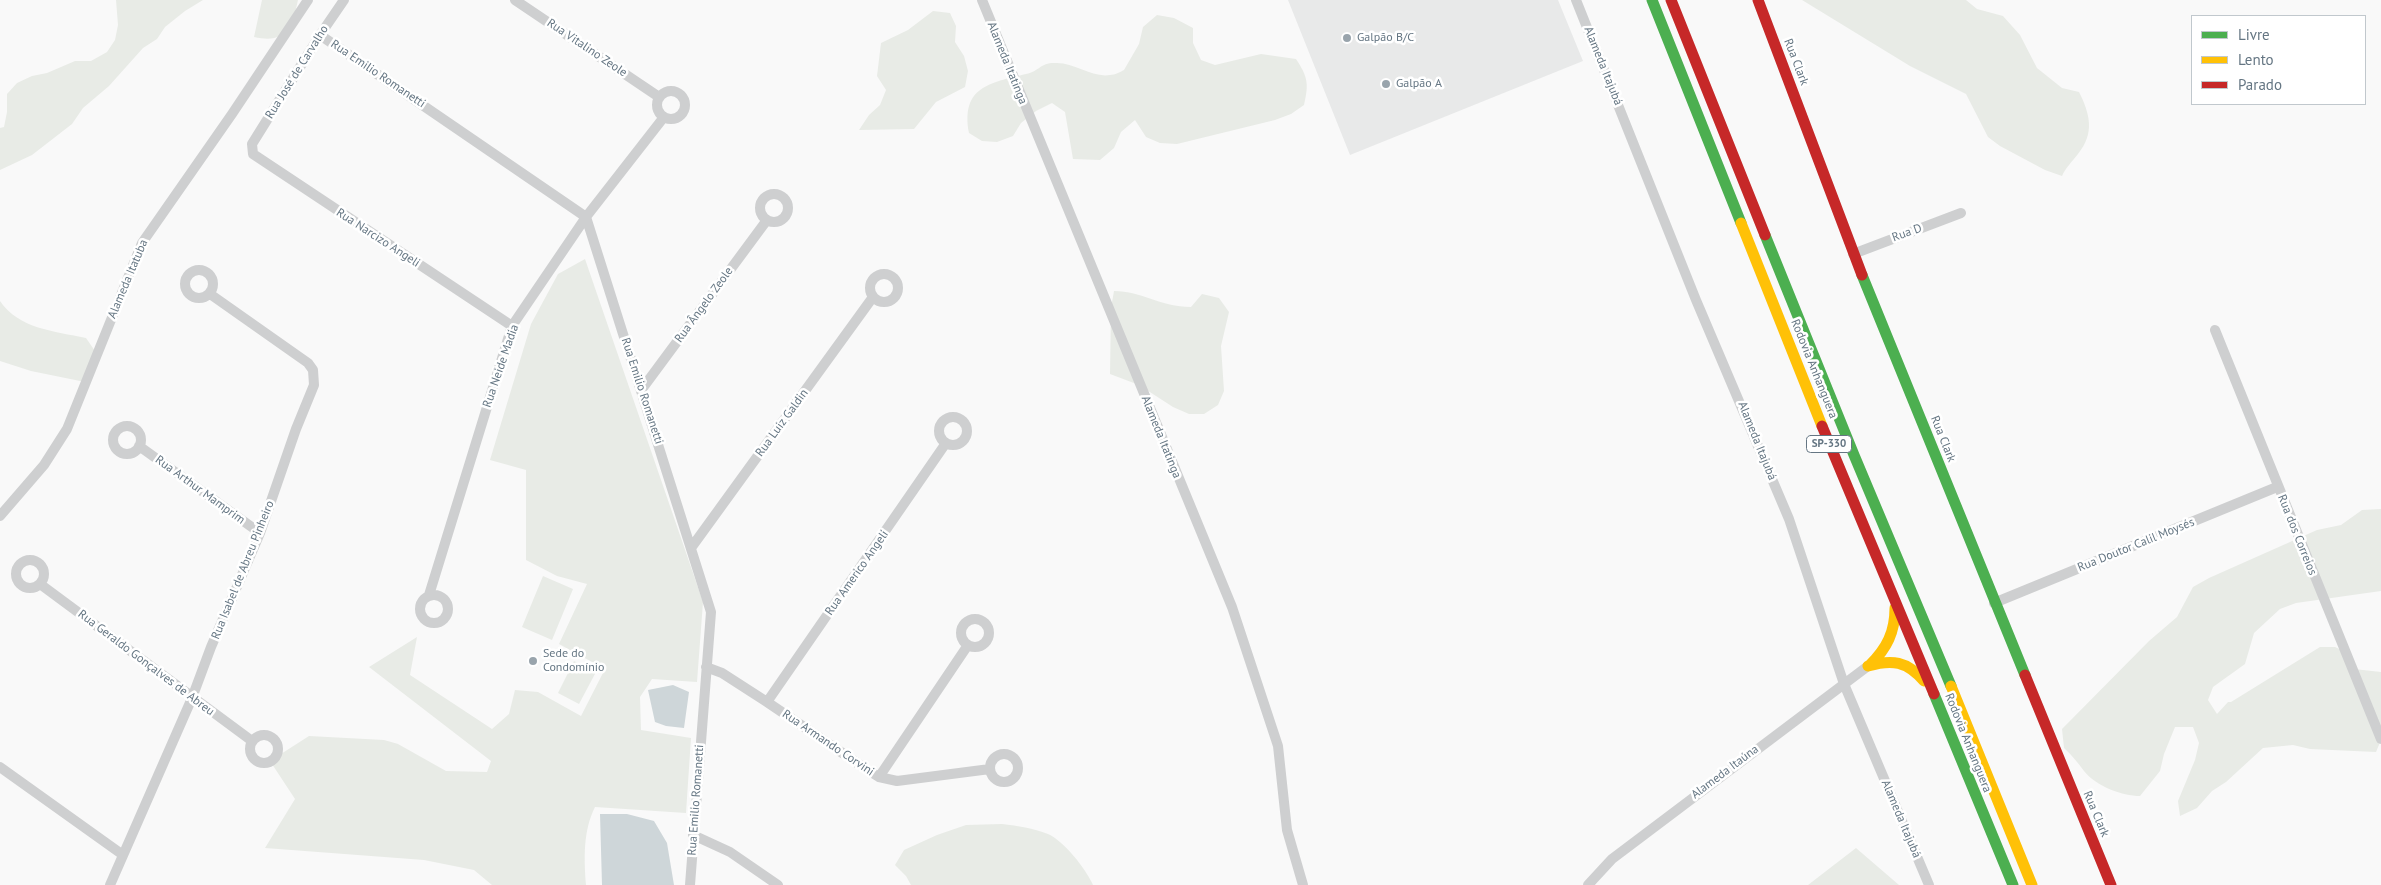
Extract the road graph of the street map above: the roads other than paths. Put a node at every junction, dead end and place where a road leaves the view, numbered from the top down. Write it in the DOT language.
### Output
graph roads {
  1 [pos="308,0"];
  2 [pos="344,0"];
  3 [pos="515,0"];
  4 [pos="982,0"];
  5 [pos="1576,0"];
  6 [pos="1652,0"];
  7 [pos="1671,0"];
  8 [pos="1758,0"];
  9 [pos="320,34"];
  10 [pos="659,97"];
  11 [pos="664,117"];
  12 [pos="252,144"];
  13 [pos="1961,213"];
  14 [pos="586,217"];
  15 [pos="767,220"];
  16 [pos="1853,254"];
  17 [pos="210,294"];
  18 [pos="873,297"];
  19 [pos="512,326"];
  20 [pos="2215,330"];
  21 [pos="642,389"];
  22 [pos="946,444"];
  23 [pos="140,446"];
  24 [pos="2278,487"];
  25 [pos="0,516"];
  26 [pos="260,533"];
  27 [pos="691,548"];
  28 [pos="40,584"];
  29 [pos="429,595"];
  30 [pos="1894,600"];
  31 [pos="1994,603"];
  32 [pos="968,646"];
  33 [pos="1868,666"];
  34 [pos="706,667"];
  35 [pos="1844,684"];
  36 [pos="1932,691"];
  37 [pos="192,698"];
  38 [pos="767,702"];
  39 [pos="2381,739"];
  40 [pos="252,741"];
  41 [pos="0,766"];
  42 [pos="990,769"];
  43 [pos="879,777"];
  44 [pos="693,835"];
  45 [pos="123,855"];
  46 [pos="2010,882"];
  47 [pos="110,885"];
  48 [pos="690,885"];
  49 [pos="778,885"];
  50 [pos="1303,885"];
  51 [pos="1588,885"];
  52 [pos="1929,885"];
  53 [pos="2032,885"];
  54 [pos="2111,885"];
  1 -- 25 [label="street, Alameda Itatuba"];
  2 -- 9 [label="street, Rua José de Carvalho"];
  3 -- 10 [label="street, Rua Vitalino Zeole"];
  4 -- 50 [label="street, Alameda Itatinga"];
  5 -- 35 [label="street, Alameda Itajubá"];
  6 -- 30 [label="main road, Rodovia Anhanguera / SP-330"];
  7 -- 53 [label="main road, Rodovia Anhanguera / SP-330"];
  8 -- 16 [label="main road, Rua Clark"];
  9 -- 12 [label="street, Rua José de Carvalho"];
  9 -- 14 [label="street, Rua Emilio Romanetti"];
  10 -- 11 [label="street"];
  10 -- 11 [label="street"];
  11 -- 14 [label="street, Rua Neide Madia"];
  12 -- 19 [label="street, Rua Narcizo Angeli"];
  13 -- 16 [label="street, Rua D"];
  14 -- 19 [label="street, Rua Neide Madia"];
  14 -- 21 [label="street, Rua Emilio Romanetti"];
  15 -- 21 [label="street, Rua Ângelo Zeole"];
  16 -- 31 [label="main road, Rua Clark"];
  17 -- 26 [label="street, Rua Isabel de Abreu Pinheiro"];
  18 -- 27 [label="street, Rua Luiz Galdin"];
  19 -- 29 [label="street, Rua Neide Madia"];
  20 -- 24 [label="street, Rua dos Correios"];
  21 -- 27 [label="street, Rua Emilio Romanetti"];
  22 -- 38 [label="street, Rua Americo Angeli"];
  23 -- 26 [label="street, Rua Arthur Mamprim"];
  24 -- 31 [label="street, Rua Doutor Calil Moysés"];
  24 -- 39 [label="street, Rua dos Correios"];
  26 -- 37 [label="street, Rua Isabel de Abreu Pinheiro"];
  27 -- 34 [label="street, Rua Emilio Romanetti"];
  28 -- 37 [label="street, Rua Geraldo Gonçalves de Abreu"];
  30 -- 33 [label="main road"];
  30 -- 36 [label="main road, Rodovia Anhanguera / SP-330"];
  31 -- 54 [label="main road, Rua Clark"];
  32 -- 43 [label="street"];
  33 -- 35 [label="street, Alameda Itaúna"];
  33 -- 36 [label="main road"];
  34 -- 38 [label="street, Rua Armando Corvini"];
  34 -- 44 [label="street, Rua Emilio Romanetti"];
  35 -- 51 [label="street, Alameda Itaúna"];
  35 -- 52 [label="street, Alameda Itajubá"];
  36 -- 46 [label="main road, Rodovia Anhanguera / SP-330"];
  37 -- 40 [label="street, Rua Geraldo Gonçalves de Abreu"];
  37 -- 45 [label="street, Rua Isabel de Abreu Pinheiro"];
  38 -- 43 [label="street, Rua Armando Corvini"];
  41 -- 45 [label="street"];
  42 -- 43 [label="street, Rua Armando Corvini"];
  44 -- 48 [label="street, Rua Emilio Romanetti"];
  44 -- 49 [label="street"];
  45 -- 47 [label="street, Rua Isabel de Abreu Pinheiro"];
}
